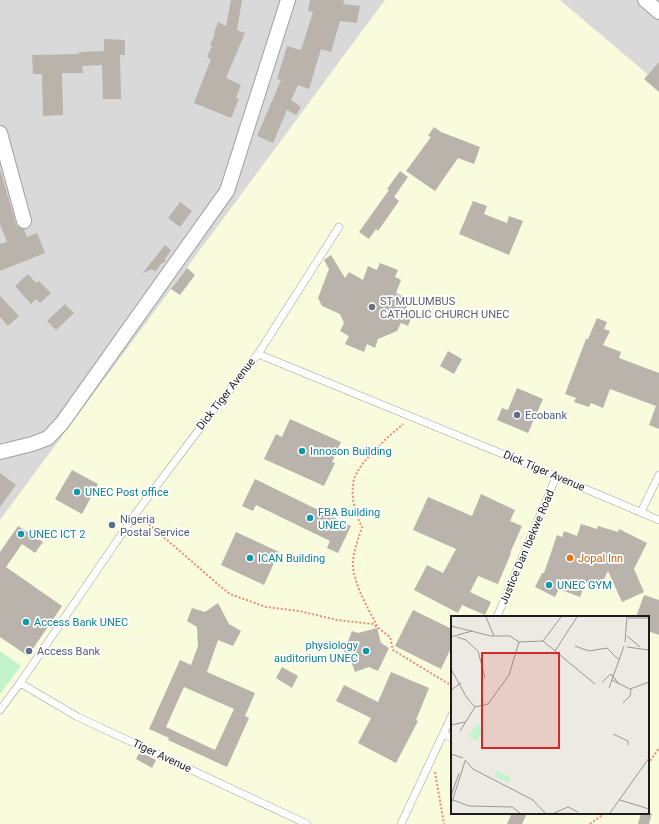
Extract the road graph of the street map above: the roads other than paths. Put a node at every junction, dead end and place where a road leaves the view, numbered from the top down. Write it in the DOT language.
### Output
graph roads {
  1 [pos="288,0"];
  2 [pos="645,0"];
  3 [pos="659,12"];
  4 [pos="0,133"];
  5 [pos="24,221"];
  6 [pos="339,226"];
  7 [pos="258,354"];
  8 [pos="0,452"];
  9 [pos="659,475"];
  10 [pos="556,477"];
  11 [pos="641,512"];
  12 [pos="659,520"];
  13 [pos="497,616"];
  14 [pos="20,683"];
  15 [pos="0,710"];
  16 [pos="451,717"];
  17 [pos="444,734"];
  18 [pos="451,738"];
  19 [pos="306,824"];
  20 [pos="401,824"];
  1 -- 8 [label="street"];
  2 -- 3 [label="street"];
  4 -- 5 [label="street"];
  6 -- 7 [label="lane"];
  7 -- 10 [label="lane, Dick Tiger Avenue"];
  7 -- 14 [label="lane, Dick Tiger Avenue"];
  9 -- 11 [label="lane"];
  10 -- 11 [label="lane, Dick Tiger Avenue"];
  10 -- 13 [label="lane, Justice Dan Ibekwe Road"];
  11 -- 12 [label="lane, Dick Tiger Avenue"];
  14 -- 15 [label="lane, Dick Tiger Avenue"];
  14 -- 19 [label="lane, Tiger Avenue"];
  16 -- 17 [label="lane"];
  17 -- 18 [label="lane"];
  17 -- 20 [label="lane"];
}
